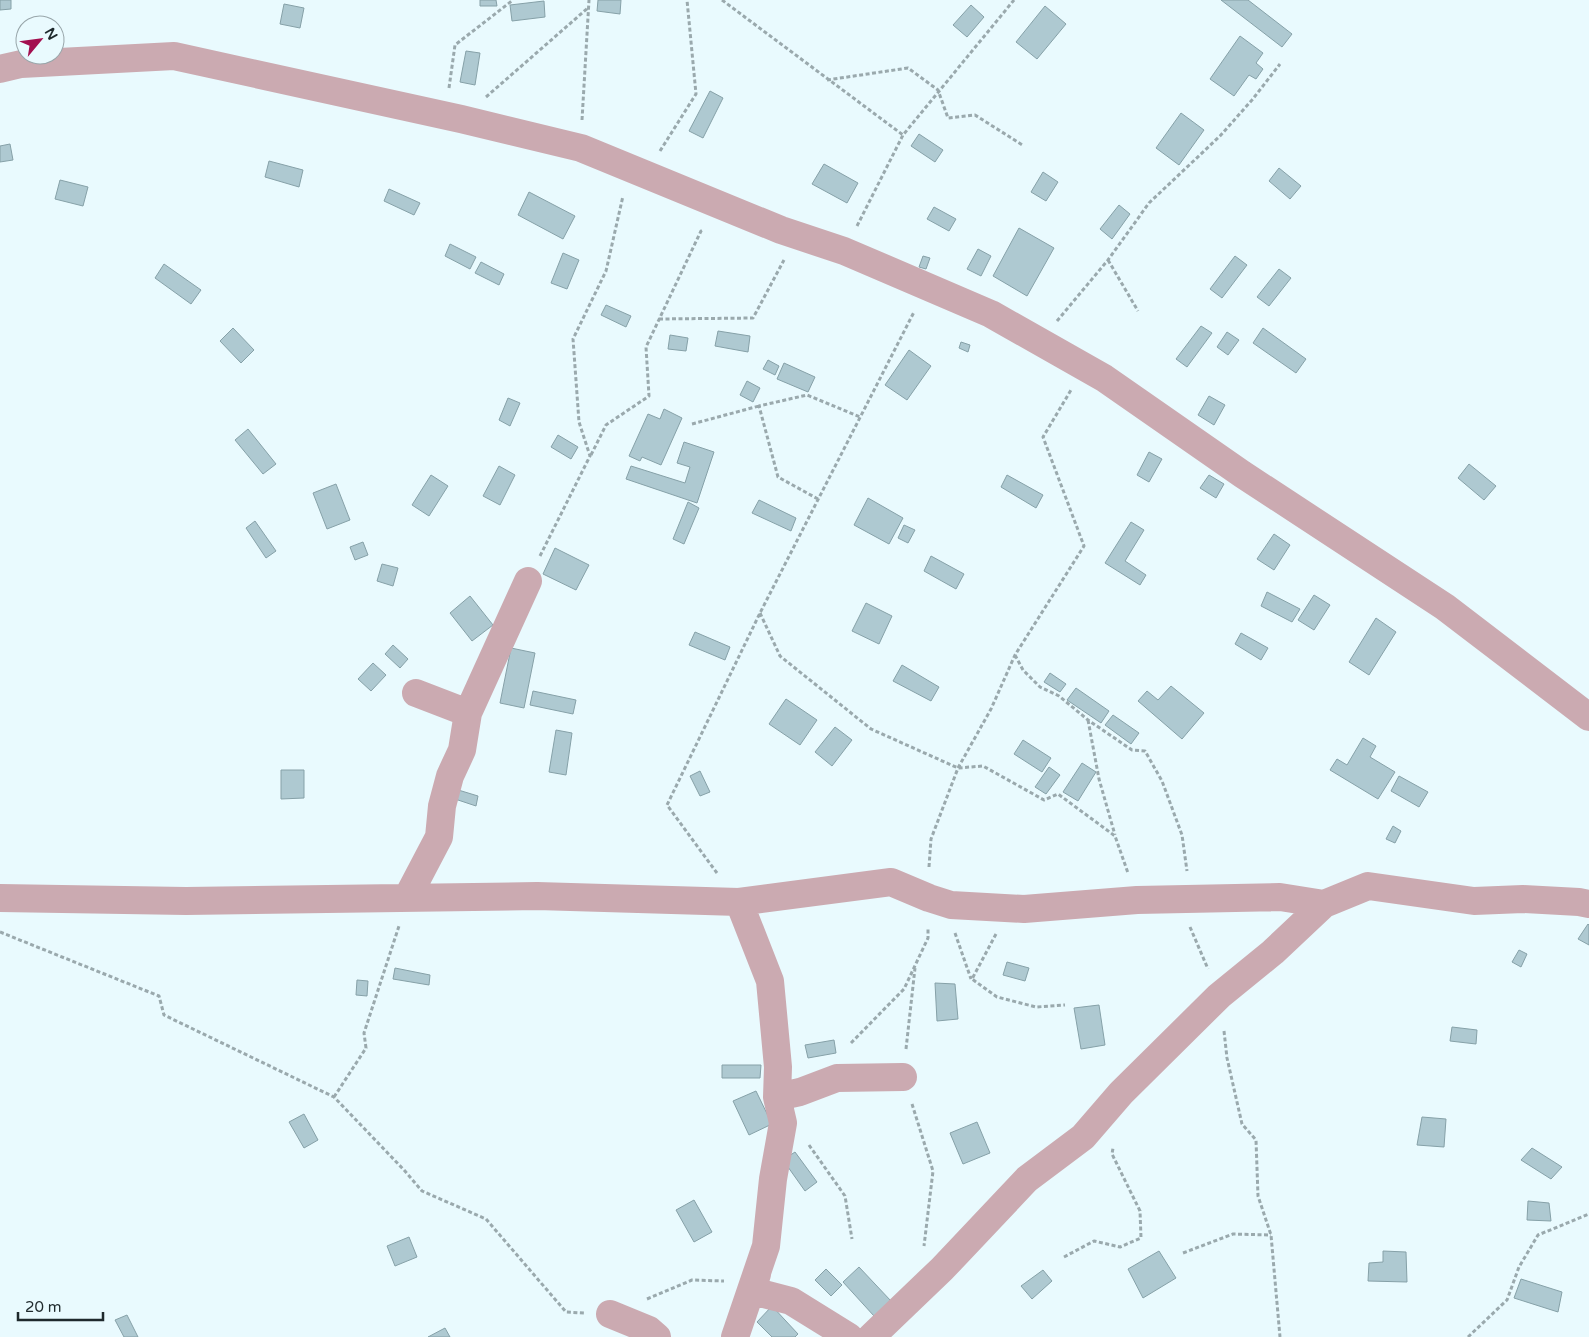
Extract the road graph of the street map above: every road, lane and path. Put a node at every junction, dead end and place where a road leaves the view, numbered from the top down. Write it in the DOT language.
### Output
graph roads {
  1 [pos="513,0"];
  2 [pos="589,0"];
  3 [pos="686,0"];
  4 [pos="722,0"];
  5 [pos="1014,0"];
  6 [pos="589,7"];
  7 [pos="1280,64"];
  8 [pos="0,70"];
  9 [pos="827,80"];
  10 [pos="938,90"];
  11 [pos="457,119"];
  12 [pos="902,135"];
  13 [pos="1024,146"];
  14 [pos="581,148"];
  15 [pos="637,172"];
  16 [pos="732,210"];
  17 [pos="797,236"];
  18 [pos="844,252"];
  19 [pos="1108,260"];
  20 [pos="927,287"];
  21 [pos="1138,311"];
  22 [pos="659,319"];
  23 [pos="1041,341"];
  24 [pos="1104,378"];
  25 [pos="759,406"];
  26 [pos="860,417"];
  27 [pos="692,424"];
  28 [pos="590,456"];
  29 [pos="818,499"];
  30 [pos="528,581"];
  31 [pos="760,613"];
  32 [pos="1015,655"];
  33 [pos="416,693"];
  34 [pos="468,713"];
  35 [pos="1589,716"];
  36 [pos="1088,720"];
  37 [pos="958,768"];
  38 [pos="1115,836"];
  39 [pos="0,898"];
  40 [pos="408,898"];
  41 [pos="1190,899"];
  42 [pos="1137,900"];
  43 [pos="739,902"];
  44 [pos="940,902"];
  45 [pos="1324,904"];
  46 [pos="1589,904"];
  47 [pos="1024,909"];
  48 [pos="0,932"];
  49 [pos="915,965"];
  50 [pos="972,979"];
  51 [pos="1219,996"];
  52 [pos="1065,1005"];
  53 [pos="851,1043"];
  54 [pos="903,1076"];
  55 [pos="334,1097"];
  56 [pos="777,1097"];
  57 [pos="808,1144"];
  58 [pos="1113,1145"];
  59 [pos="1589,1214"];
  60 [pos="1271,1235"];
  61 [pos="852,1239"];
  62 [pos="766,1246"];
  63 [pos="1183,1253"];
  64 [pos="1064,1257"];
  65 [pos="726,1281"];
  66 [pos="918,1292"];
  67 [pos="610,1314"];
  68 [pos="657,1337"];
  69 [pos="735,1337"];
  70 [pos="849,1337"];
  71 [pos="871,1337"];
  72 [pos="1280,1337"];
  73 [pos="1468,1337"];
  1 -- 11 [label="path"];
  2 -- 6 [label="path"];
  3 -- 15 [label="path"];
  4 -- 9 [label="path"];
  5 -- 10 [label="path"];
  6 -- 11 [label="path"];
  6 -- 14 [label="path"];
  7 -- 19 [label="path"];
  8 -- 11 [label="street"];
  9 -- 10 [label="path"];
  9 -- 12 [label="path"];
  10 -- 12 [label="path"];
  10 -- 13 [label="path"];
  11 -- 14 [label="street"];
  12 -- 18 [label="path"];
  14 -- 15 [label="street"];
  15 -- 16 [label="street"];
  15 -- 28 [label="path"];
  16 -- 17 [label="street"];
  16 -- 22 [label="path"];
  17 -- 18 [label="street"];
  17 -- 22 [label="path"];
  18 -- 20 [label="street"];
  19 -- 21 [label="path"];
  19 -- 23 [label="path"];
  20 -- 23 [label="street"];
  20 -- 26 [label="path"];
  22 -- 28 [label="path"];
  23 -- 24 [label="street"];
  24 -- 32 [label="path"];
  24 -- 35 [label="street"];
  25 -- 26 [label="path"];
  25 -- 27 [label="path"];
  25 -- 29 [label="path"];
  26 -- 29 [label="path"];
  28 -- 30 [label="path"];
  29 -- 31 [label="path"];
  30 -- 34 [label="street"];
  31 -- 37 [label="path"];
  31 -- 43 [label="path"];
  32 -- 36 [label="path"];
  32 -- 37 [label="path"];
  33 -- 34 [label="street"];
  34 -- 40 [label="street"];
  36 -- 38 [label="path"];
  36 -- 41 [label="path"];
  37 -- 38 [label="path"];
  37 -- 44 [label="path"];
  38 -- 42 [label="path"];
  39 -- 40 [label="street"];
  40 -- 43 [label="street"];
  40 -- 55 [label="path"];
  41 -- 42 [label="street"];
  41 -- 45 [label="street"];
  41 -- 51 [label="path"];
  42 -- 47 [label="street"];
  43 -- 44 [label="street"];
  43 -- 56 [label="street"];
  44 -- 47 [label="street"];
  44 -- 49 [label="path"];
  44 -- 50 [label="path"];
  45 -- 46 [label="street"];
  45 -- 51 [label="street"];
  47 -- 50 [label="path"];
  48 -- 55 [label="path"];
  49 -- 53 [label="path"];
  49 -- 54 [label="path"];
  50 -- 52 [label="path"];
  51 -- 60 [label="path"];
  51 -- 66 [label="street"];
  54 -- 56 [label="street"];
  54 -- 66 [label="path"];
  55 -- 67 [label="path"];
  56 -- 62 [label="street"];
  57 -- 61 [label="path"];
  58 -- 64 [label="path"];
  59 -- 73 [label="path"];
  60 -- 63 [label="path"];
  60 -- 72 [label="path"];
  62 -- 69 [label="street"];
  62 -- 70 [label="street"];
  65 -- 67 [label="path"];
  66 -- 71 [label="street"];
  67 -- 68 [label="street"];
}
